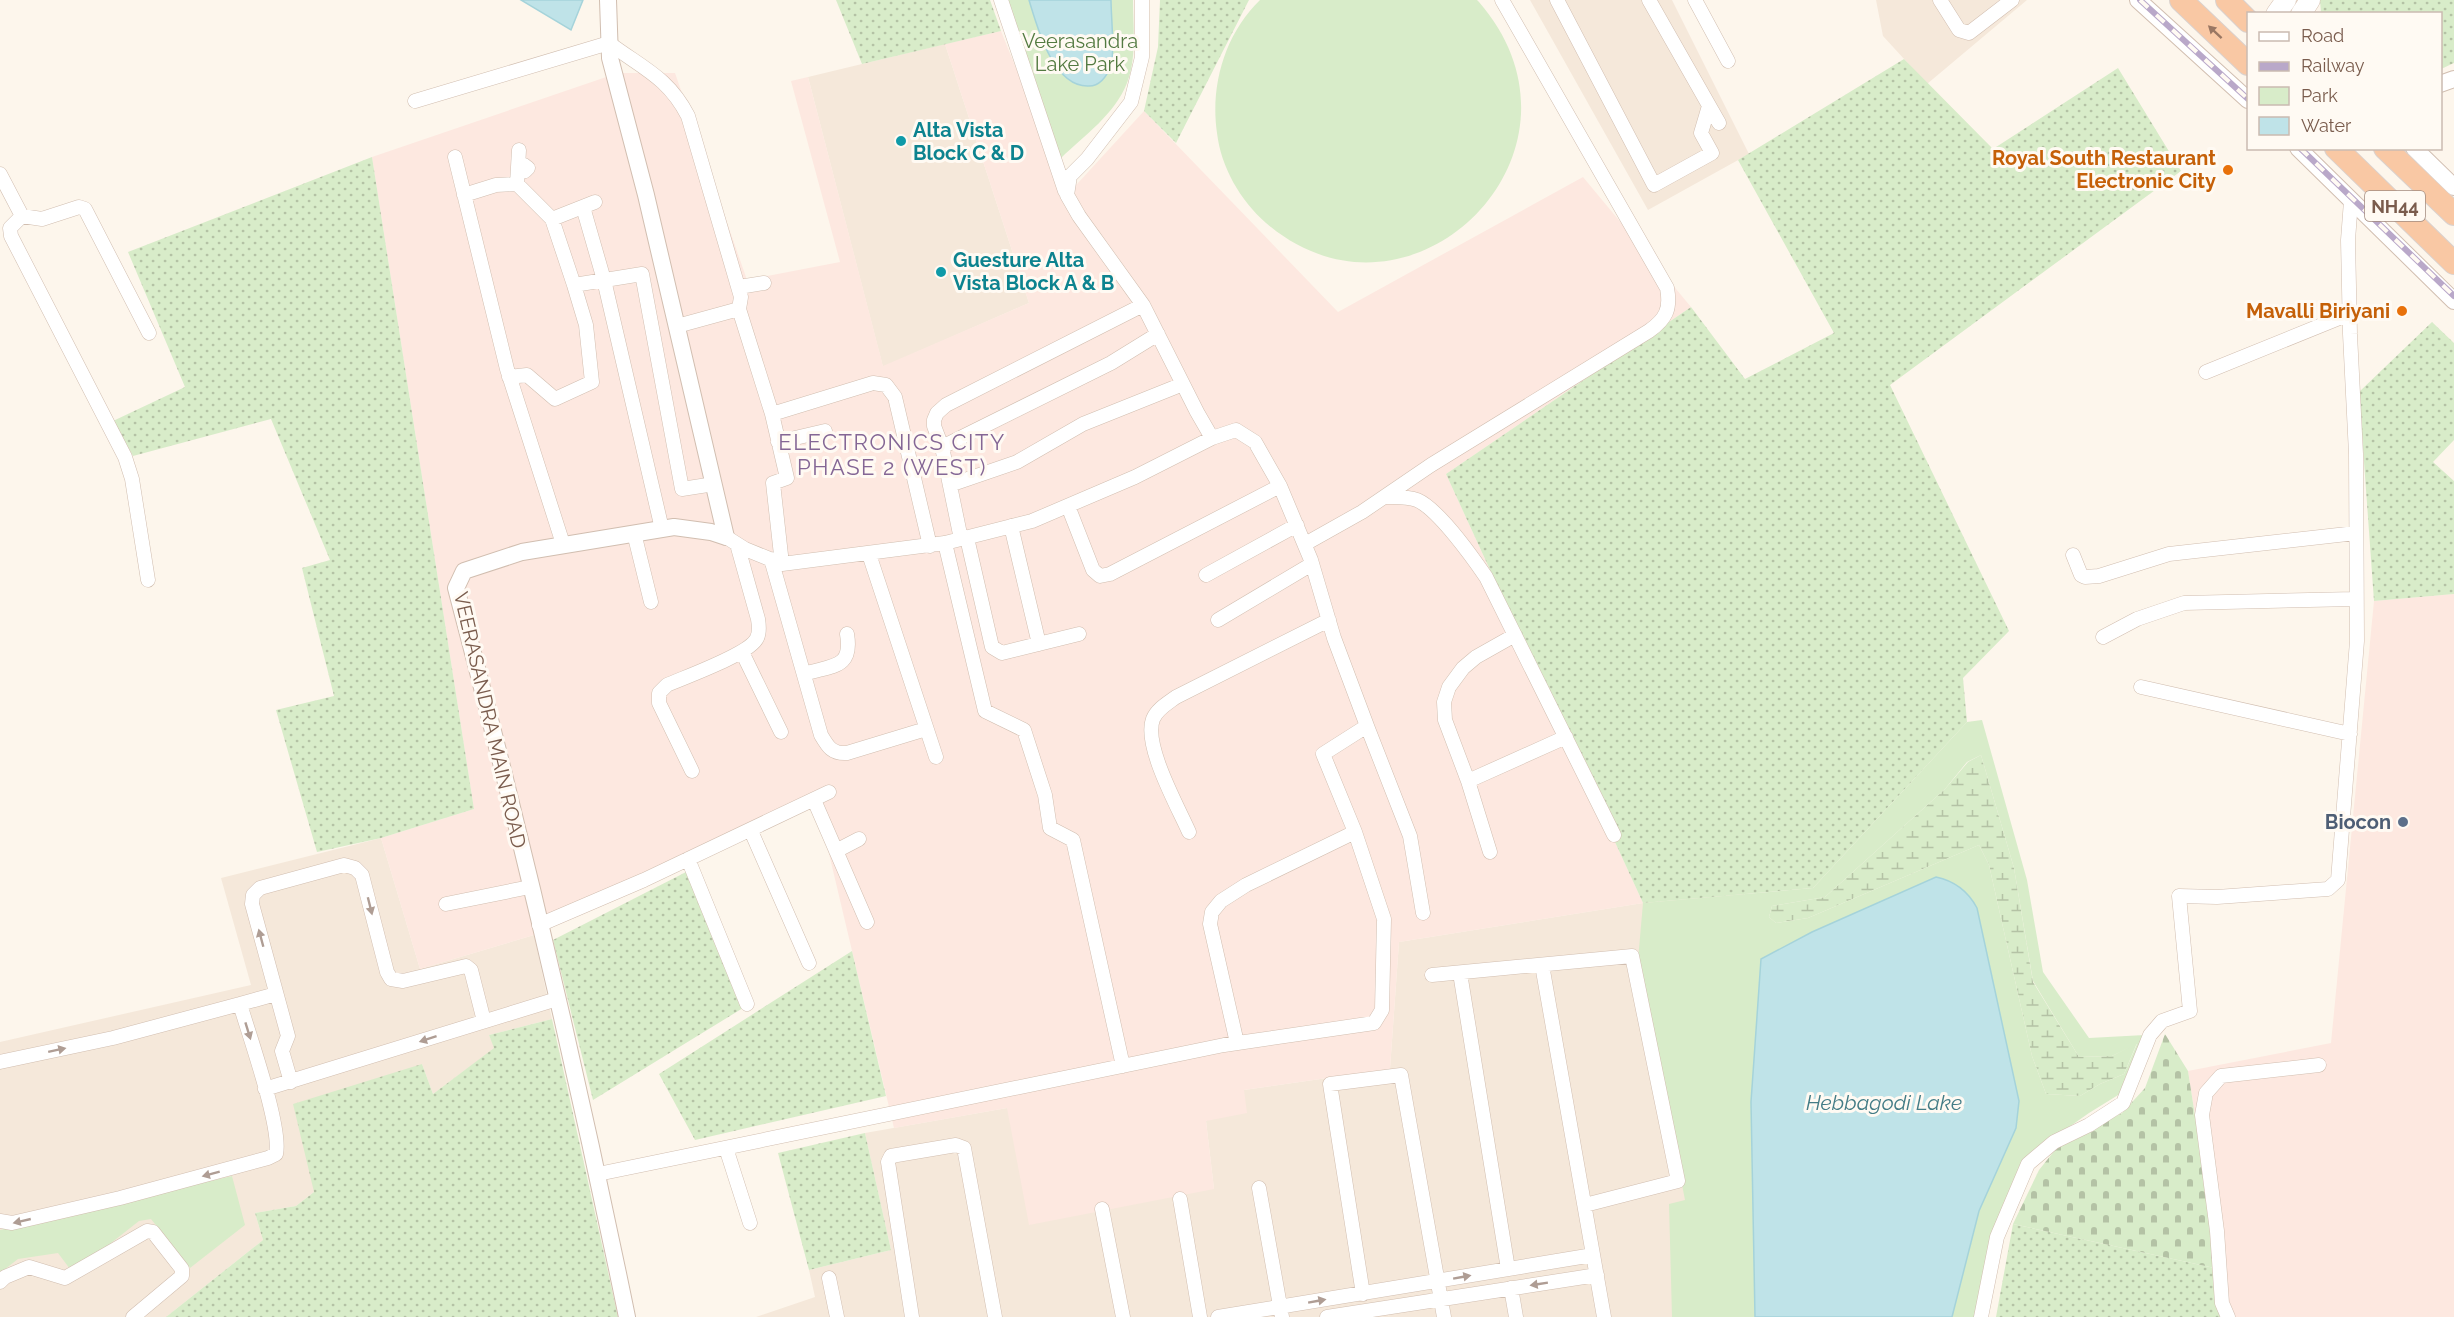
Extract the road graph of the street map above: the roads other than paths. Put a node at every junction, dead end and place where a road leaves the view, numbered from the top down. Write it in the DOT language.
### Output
graph roads {
  1 [pos="608,0"];
  2 [pos="1001,0"];
  3 [pos="1142,0"];
  4 [pos="1502,0"];
  5 [pos="1557,0"];
  6 [pos="1649,0"];
  7 [pos="1695,0"];
  8 [pos="1940,0"];
  9 [pos="2012,0"];
  10 [pos="2138,0"];
  11 [pos="2181,0"];
  12 [pos="2227,0"];
  13 [pos="2247,20"];
  14 [pos="609,43"];
  15 [pos="1728,61"];
  16 [pos="2247,63"];
  17 [pos="2247,99"];
  18 [pos="415,101"];
  19 [pos="1709,106"];
  20 [pos="1719,123"];
  21 [pos="519,150"];
  22 [pos="2300,150"];
  23 [pos="2338,150"];
  24 [pos="2387,150"];
  25 [pos="2416,150"];
  26 [pos="455,157"];
  27 [pos="0,174"];
  28 [pos="517,184"];
  29 [pos="2454,187"];
  30 [pos="464,195"];
  31 [pos="1067,195"];
  32 [pos="2351,201"];
  33 [pos="2454,214"];
  34 [pos="22,216"];
  35 [pos="552,219"];
  36 [pos="2454,263"];
  37 [pos="604,280"];
  38 [pos="764,282"];
  39 [pos="574,285"];
  40 [pos="739,287"];
  41 [pos="2454,301"];
  42 [pos="1143,305"];
  43 [pos="739,309"];
  44 [pos="2349,314"];
  45 [pos="677,326"];
  46 [pos="149,333"];
  47 [pos="1158,334"];
  48 [pos="2206,372"];
  49 [pos="509,377"];
  50 [pos="1183,384"];
  51 [pos="772,414"];
  52 [pos="825,431"];
  53 [pos="1212,438"];
  54 [pos="778,442"];
  55 [pos="942,447"];
  56 [pos="714,484"];
  57 [pos="950,485"];
  58 [pos="1280,486"];
  59 [pos="1385,497"];
  60 [pos="1068,506"];
  61 [pos="1297,525"];
  62 [pos="1011,526"];
  63 [pos="662,529"];
  64 [pos="634,533"];
  65 [pos="2355,534"];
  66 [pos="964,538"];
  67 [pos="731,541"];
  68 [pos="945,543"];
  69 [pos="563,544"];
  70 [pos="1305,544"];
  71 [pos="930,546"];
  72 [pos="869,554"];
  73 [pos="2073,555"];
  74 [pos="776,562"];
  75 [pos="1312,564"];
  76 [pos="1206,575"];
  77 [pos="148,580"];
  78 [pos="2355,599"];
  79 [pos="651,602"];
  80 [pos="1218,620"];
  81 [pos="1329,620"];
  82 [pos="847,634"];
  83 [pos="1079,634"];
  84 [pos="1515,635"];
  85 [pos="2103,637"];
  86 [pos="1040,644"];
  87 [pos="742,652"];
  88 [pos="804,674"];
  89 [pos="2141,687"];
  90 [pos="1367,726"];
  91 [pos="926,729"];
  92 [pos="780,732"];
  93 [pos="2350,734"];
  94 [pos="1566,737"];
  95 [pos="936,757"];
  96 [pos="692,771"];
  97 [pos="1468,781"];
  98 [pos="829,792"];
  99 [pos="814,800"];
  100 [pos="751,831"];
  101 [pos="1189,832"];
  102 [pos="1355,832"];
  103 [pos="1614,835"];
  104 [pos="859,839"];
  105 [pos="836,851"];
  106 [pos="1490,852"];
  107 [pos="688,860"];
  108 [pos="530,887"];
  109 [pos="446,904"];
  110 [pos="1423,913"];
  111 [pos="867,922"];
  112 [pos="539,925"];
  113 [pos="809,963"];
  114 [pos="1542,965"];
  115 [pos="1460,973"];
  116 [pos="1432,975"];
  117 [pos="276,994"];
  118 [pos="557,999"];
  119 [pos="240,1004"];
  120 [pos="747,1004"];
  121 [pos="484,1021"];
  122 [pos="1237,1043"];
  123 [pos="0,1062"];
  124 [pos="2319,1065"];
  125 [pos="1123,1066"];
  126 [pos="291,1082"];
  127 [pos="265,1089"];
  128 [pos="726,1148"];
  129 [pos="598,1174"];
  130 [pos="1259,1188"];
  131 [pos="1180,1199"];
  132 [pos="1585,1204"];
  133 [pos="1102,1209"];
  134 [pos="0,1221"];
  135 [pos="750,1223"];
  136 [pos="1593,1255"];
  137 [pos="1508,1269"];
  138 [pos="1597,1275"];
  139 [pos="829,1278"];
  140 [pos="1438,1281"];
  141 [pos="0,1282"];
  142 [pos="1511,1288"];
  143 [pos="1363,1294"];
  144 [pos="1441,1299"];
  145 [pos="1281,1312"];
  146 [pos="1366,1314"];
  147 [pos="133,1317"];
  148 [pos="627,1317"];
  149 [pos="837,1317"];
  150 [pos="912,1317"];
  151 [pos="995,1317"];
  152 [pos="1123,1317"];
  153 [pos="1200,1317"];
  154 [pos="1218,1317"];
  155 [pos="1327,1317"];
  156 [pos="1444,1317"];
  157 [pos="1516,1317"];
  158 [pos="1604,1317"];
  159 [pos="1981,1317"];
  160 [pos="2228,1317"];
  1 -- 14 [label="street"];
  2 -- 31 [label="street"];
  3 -- 31 [label="street"];
  4 -- 59 [label="street"];
  5 -- 19 [label="street"];
  6 -- 19 [label="street"];
  7 -- 15 [label="street"];
  8 -- 9 [label="street"];
  10 -- 17 [label="street"];
  16 -- 11 [label="highway, one-way"];
  12 -- 13 [label="highway"];
  14 -- 18 [label="street"];
  14 -- 40 [label="street"];
  14 -- 45 [label="street"];
  19 -- 20 [label="street"];
  21 -- 28 [label="street"];
  22 -- 32 [label="street"];
  23 -- 36 [label="highway, NH44"];
  24 -- 33 [label="highway, NH44"];
  25 -- 29 [label="street"];
  26 -- 30 [label="street"];
  27 -- 34 [label="street"];
  28 -- 30 [label="street"];
  28 -- 35 [label="street"];
  30 -- 49 [label="street"];
  31 -- 42 [label="street"];
  32 -- 41 [label="street"];
  32 -- 44 [label="street"];
  34 -- 46 [label="street"];
  34 -- 77 [label="street"];
  35 -- 37 [label="street"];
  35 -- 39 [label="street"];
  37 -- 39 [label="street"];
  37 -- 56 [label="street"];
  37 -- 63 [label="street"];
  38 -- 40 [label="street"];
  39 -- 49 [label="street"];
  40 -- 43 [label="street"];
  42 -- 47 [label="street"];
  42 -- 55 [label="street"];
  43 -- 45 [label="street"];
  43 -- 51 [label="street"];
  44 -- 48 [label="street"];
  44 -- 65 [label="street"];
  45 -- 56 [label="street"];
  47 -- 50 [label="street"];
  47 -- 55 [label="street"];
  49 -- 69 [label="street"];
  50 -- 53 [label="street"];
  50 -- 57 [label="street"];
  51 -- 54 [label="street"];
  51 -- 71 [label="street"];
  52 -- 54 [label="street"];
  53 -- 58 [label="street"];
  53 -- 60 [label="street"];
  54 -- 74 [label="street"];
  55 -- 57 [label="street"];
  56 -- 67 [label="street"];
  57 -- 66 [label="street"];
  58 -- 60 [label="street"];
  58 -- 61 [label="street"];
  59 -- 70 [label="street"];
  59 -- 84 [label="street"];
  60 -- 62 [label="street"];
  61 -- 70 [label="street"];
  61 -- 76 [label="street"];
  62 -- 66 [label="street"];
  62 -- 86 [label="street"];
  63 -- 64 [label="street, VEERASANDRA MAIN ROAD"];
  63 -- 67 [label="street, VEERASANDRA MAIN ROAD"];
  64 -- 69 [label="street, VEERASANDRA MAIN ROAD"];
  64 -- 79 [label="street"];
  65 -- 73 [label="street"];
  65 -- 78 [label="street"];
  66 -- 68 [label="street"];
  66 -- 86 [label="street"];
  67 -- 74 [label="street, VEERASANDRA MAIN ROAD"];
  67 -- 87 [label="street"];
  68 -- 71 [label="street"];
  68 -- 125 [label="street"];
  69 -- 108 [label="street, VEERASANDRA MAIN ROAD"];
  70 -- 75 [label="street"];
  71 -- 72 [label="street"];
  72 -- 74 [label="street"];
  72 -- 91 [label="street"];
  74 -- 88 [label="street"];
  75 -- 80 [label="street"];
  75 -- 81 [label="street"];
  78 -- 85 [label="street"];
  78 -- 93 [label="street"];
  81 -- 90 [label="street"];
  81 -- 101 [label="street"];
  82 -- 88 [label="street"];
  83 -- 86 [label="street"];
  84 -- 94 [label="street"];
  84 -- 97 [label="street"];
  87 -- 92 [label="street"];
  87 -- 96 [label="street"];
  88 -- 91 [label="street"];
  89 -- 93 [label="street"];
  90 -- 102 [label="street"];
  90 -- 110 [label="street"];
  91 -- 95 [label="street"];
  93 -- 159 [label="street"];
  94 -- 97 [label="street"];
  94 -- 103 [label="street"];
  97 -- 106 [label="street"];
  98 -- 99 [label="street"];
  99 -- 100 [label="street"];
  99 -- 105 [label="street"];
  100 -- 107 [label="street"];
  100 -- 113 [label="street"];
  102 -- 122 [label="street"];
  102 -- 122 [label="street"];
  104 -- 105 [label="street"];
  105 -- 111 [label="street"];
  107 -- 112 [label="street"];
  107 -- 120 [label="street"];
  108 -- 109 [label="street"];
  108 -- 112 [label="street, VEERASANDRA MAIN ROAD"];
  112 -- 118 [label="street, VEERASANDRA MAIN ROAD"];
  114 -- 115 [label="street"];
  114 -- 132 [label="street"];
  114 -- 132 [label="street"];
  115 -- 116 [label="street"];
  115 -- 137 [label="street"];
  117 -- 119 [label="street"];
  117 -- 121 [label="street, one-way"];
  117 -- 126 [label="street"];
  118 -- 121 [label="street"];
  118 -- 129 [label="street, VEERASANDRA MAIN ROAD"];
  123 -- 119 [label="street, one-way"];
  119 -- 127 [label="street, one-way"];
  121 -- 126 [label="street, one-way"];
  122 -- 125 [label="street"];
  124 -- 160 [label="street"];
  125 -- 128 [label="street"];
  126 -- 127 [label="street"];
  127 -- 134 [label="street, one-way"];
  128 -- 129 [label="street"];
  128 -- 135 [label="street"];
  129 -- 148 [label="street, VEERASANDRA MAIN ROAD"];
  130 -- 145 [label="street"];
  131 -- 153 [label="street"];
  132 -- 136 [label="street"];
  133 -- 152 [label="street"];
  136 -- 137 [label="street"];
  136 -- 138 [label="street"];
  140 -- 137 [label="street, one-way"];
  138 -- 142 [label="street, one-way"];
  138 -- 158 [label="street"];
  139 -- 149 [label="street"];
  140 -- 143 [label="street"];
  140 -- 143 [label="street"];
  140 -- 144 [label="street"];
  141 -- 147 [label="street"];
  142 -- 144 [label="street"];
  142 -- 157 [label="street"];
  145 -- 143 [label="street, one-way"];
  144 -- 146 [label="street"];
  144 -- 156 [label="street"];
  145 -- 154 [label="street"];
  146 -- 155 [label="street"];
  150 -- 151 [label="street"];
}
